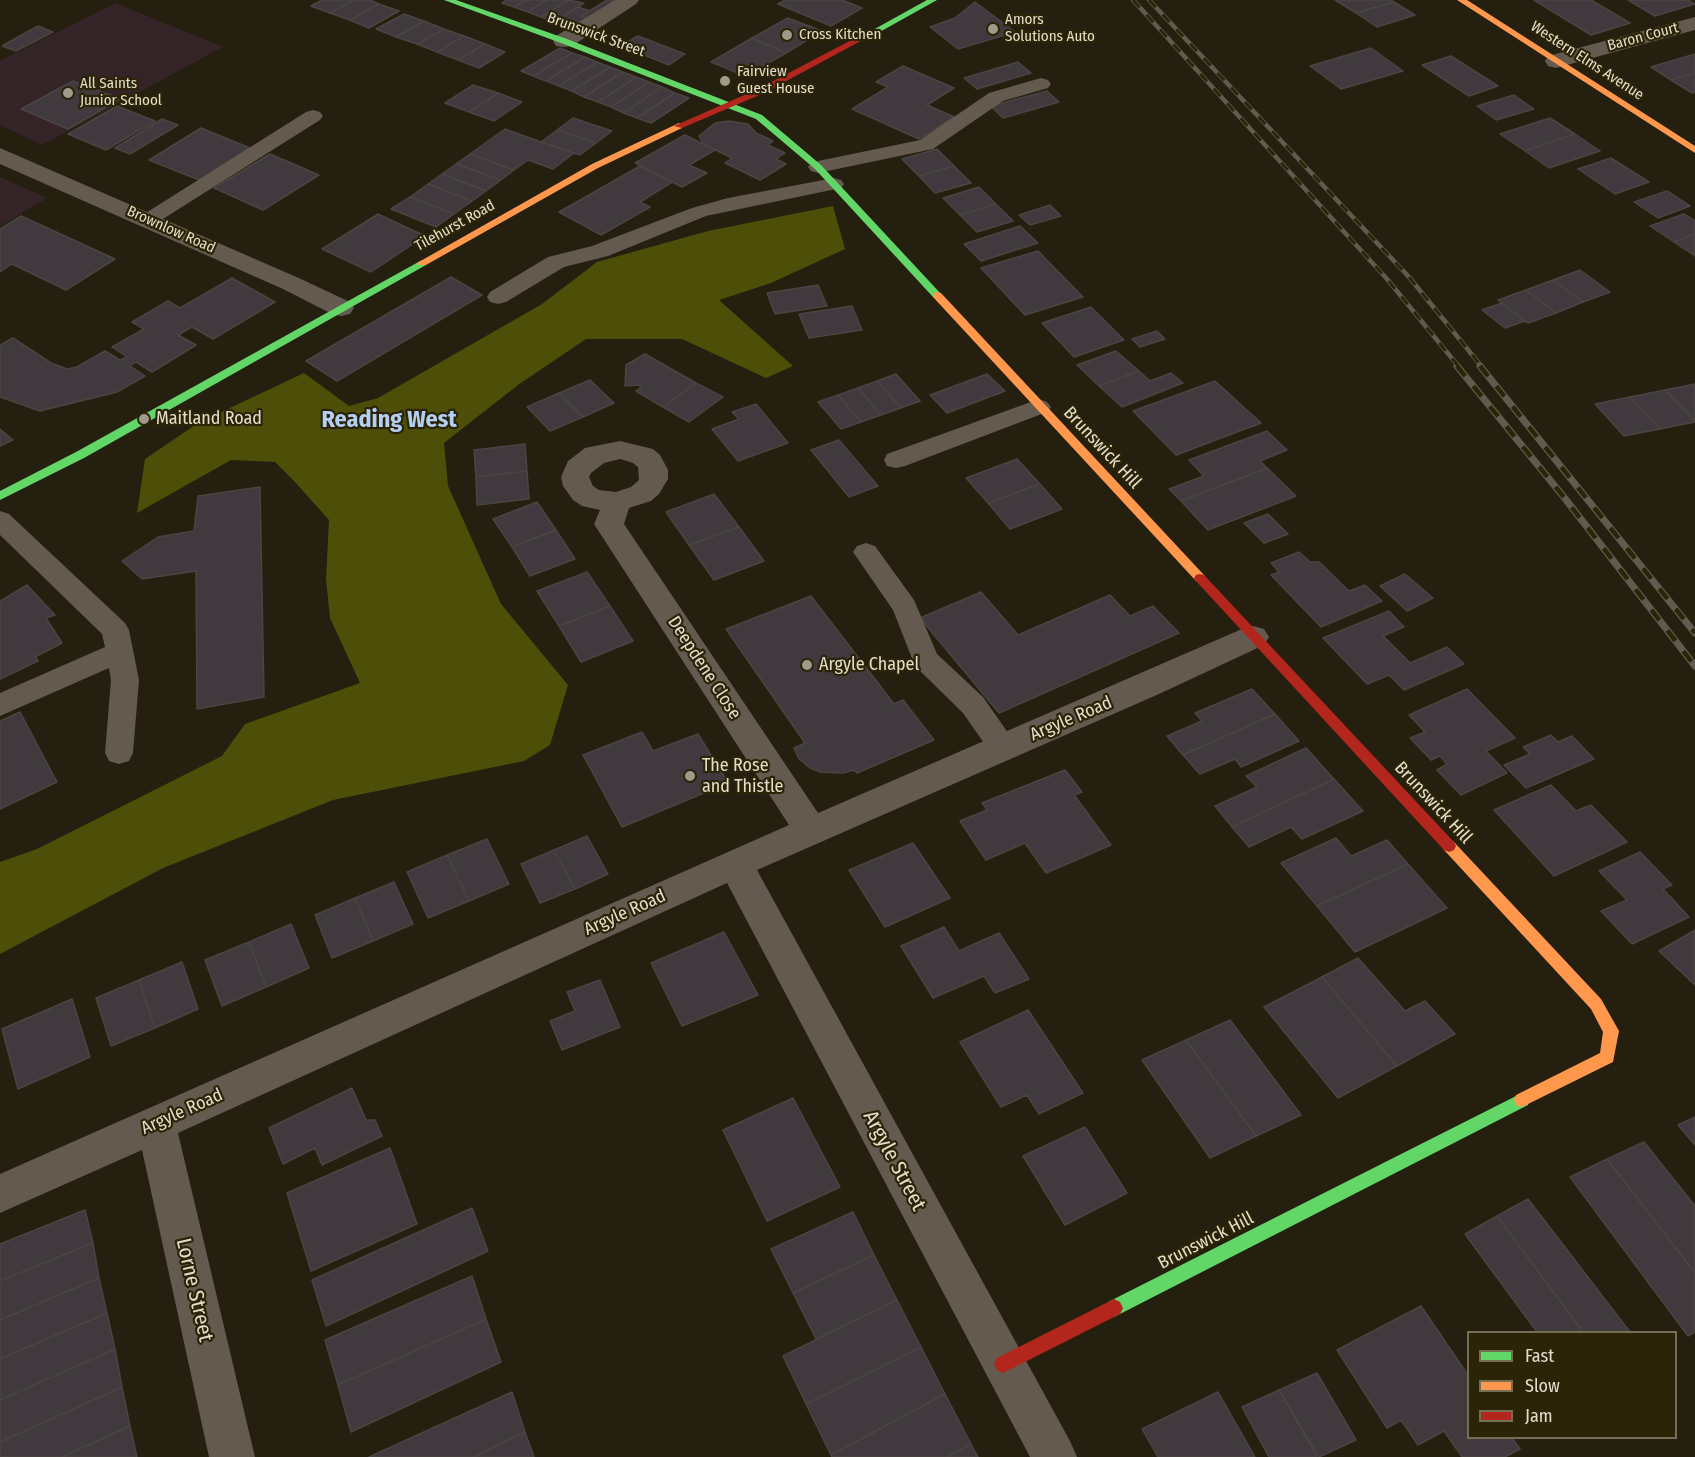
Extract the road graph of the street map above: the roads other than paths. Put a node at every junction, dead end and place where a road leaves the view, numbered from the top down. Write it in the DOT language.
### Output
graph roads {
  1 [pos="448,0"];
  2 [pos="629,0"];
  3 [pos="933,0"];
  4 [pos="1461,0"];
  5 [pos="1695,23"];
  6 [pos="564,41"];
  7 [pos="1556,61"];
  8 [pos="1041,84"];
  9 [pos="731,105"];
  10 [pos="313,116"];
  11 [pos="1695,150"];
  12 [pos="0,154"];
  13 [pos="818,167"];
  14 [pos="834,184"];
  15 [pos="148,220"];
  16 [pos="498,297"];
  17 [pos="341,308"];
  18 [pos="1040,407"];
  19 [pos="896,460"];
  20 [pos="0,496"];
  21 [pos="617,502"];
  22 [pos="0,520"];
  23 [pos="866,552"];
  24 [pos="1252,637"];
  25 [pos="119,652"];
  26 [pos="0,705"];
  27 [pos="1003,748"];
  28 [pos="119,753"];
  29 [pos="812,831"];
  30 [pos="735,864"];
  31 [pos="156,1123"];
  32 [pos="0,1194"];
  33 [pos="1004,1364"];
  34 [pos="232,1457"];
  35 [pos="1054,1457"];
  1 -- 6 [label="street, Brunswick Street"];
  2 -- 6 [label="street"];
  3 -- 9 [label="street, Tilehurst Road"];
  4 -- 7 [label="street, Western Elms Avenue"];
  5 -- 7 [label="street, Baron Court"];
  6 -- 9 [label="street, Brunswick Street"];
  7 -- 11 [label="street, Western Elms Avenue"];
  8 -- 13 [label="lane"];
  9 -- 13 [label="street, Brunswick Hill"];
  9 -- 17 [label="street, Tilehurst Road"];
  10 -- 15 [label="lane"];
  12 -- 15 [label="street, Brownlow Road"];
  13 -- 14 [label="street, Brunswick Hill"];
  14 -- 16 [label="lane"];
  14 -- 18 [label="street, Brunswick Hill"];
  15 -- 17 [label="street, Brownlow Road"];
  17 -- 20 [label="street, Tilehurst Road"];
  18 -- 19 [label="lane"];
  18 -- 24 [label="street, Brunswick Hill"];
  21 -- 29 [label="street, Deepdene Close"];
  22 -- 25 [label="lane"];
  23 -- 27 [label="lane"];
  24 -- 27 [label="street, Argyle Road"];
  24 -- 33 [label="street, Brunswick Hill"];
  25 -- 26 [label="lane"];
  25 -- 28 [label="lane"];
  27 -- 29 [label="street, Argyle Road"];
  29 -- 30 [label="street, Argyle Road"];
  30 -- 31 [label="street, Argyle Road"];
  30 -- 33 [label="street, Argyle Street"];
  31 -- 32 [label="street, Argyle Road"];
  31 -- 34 [label="street, Lorne Street"];
  33 -- 35 [label="street, Argyle Street"];
}
